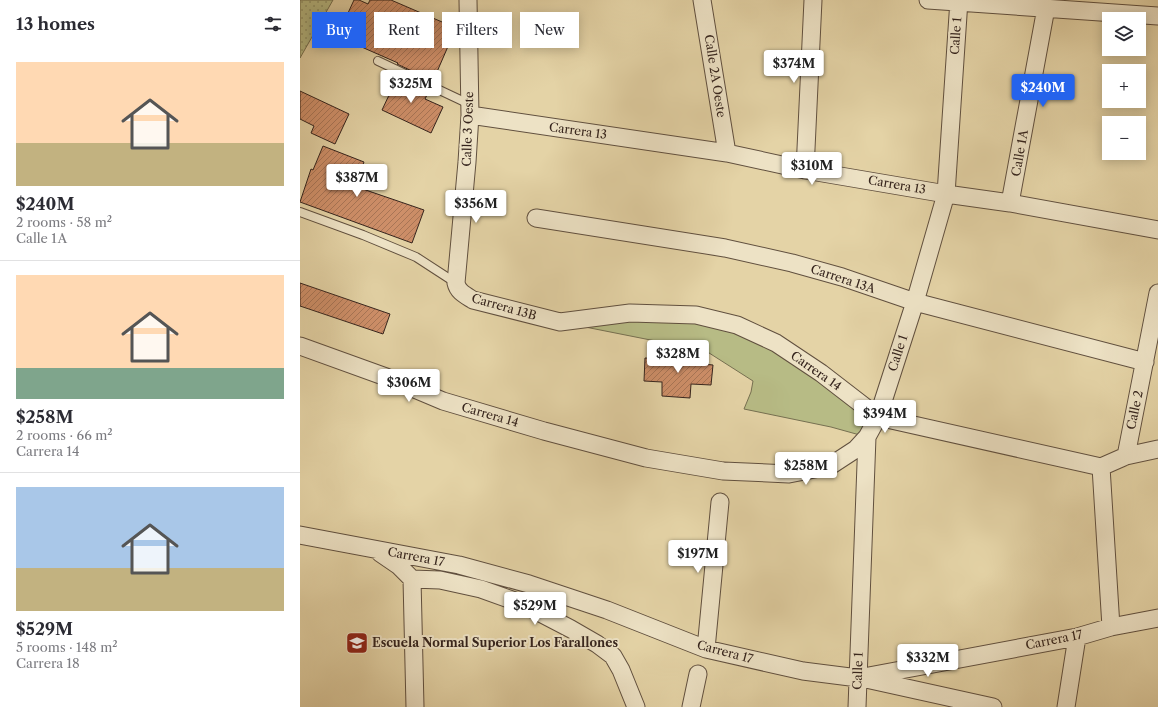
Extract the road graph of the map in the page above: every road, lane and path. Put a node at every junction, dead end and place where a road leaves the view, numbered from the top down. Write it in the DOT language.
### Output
graph roads {
  1 [pos="468,0"];
  2 [pos="476,0"];
  3 [pos="702,0"];
  4 [pos="813,0"];
  5 [pos="928,0"];
  6 [pos="959,1"];
  7 [pos="1046,8"];
  8 [pos="1158,16"];
  9 [pos="378,62"];
  10 [pos="470,110"];
  11 [pos="728,153"];
  12 [pos="805,170"];
  13 [pos="946,194"];
  14 [pos="1010,203"];
  15 [pos="300,212"];
  16 [pos="536,218"];
  17 [pos="1158,230"];
  18 [pos="456,282"];
  19 [pos="1158,293"];
  20 [pos="915,302"];
  21 [pos="560,322"];
  22 [pos="300,346"];
  23 [pos="1145,362"];
  24 [pos="878,417"];
  25 [pos="866,437"];
  26 [pos="1158,449"];
  27 [pos="1126,456"];
  28 [pos="1101,467"];
  29 [pos="720,502"];
  30 [pos="300,535"];
  31 [pos="372,548"];
  32 [pos="412,579"];
  33 [pos="1158,618"];
  34 [pos="1111,627"];
  35 [pos="1077,637"];
  36 [pos="706,649"];
  37 [pos="698,674"];
  38 [pos="858,678"];
  39 [pos="415,707"];
  40 [pos="636,707"];
  41 [pos="691,707"];
  42 [pos="857,707"];
  43 [pos="993,707"];
  44 [pos="1066,707"];
  1 -- 2 [label="street"];
  1 -- 10 [label="street, Calle 3 Oeste"];
  3 -- 11 [label="street, Calle 2A Oeste"];
  4 -- 12 [label="street"];
  5 -- 6 [label="street"];
  6 -- 7 [label="street"];
  6 -- 13 [label="street, Calle 1"];
  7 -- 8 [label="street"];
  7 -- 14 [label="street, Calle 1A"];
  9 -- 10 [label="lane"];
  10 -- 11 [label="street, Carrera 13"];
  10 -- 18 [label="street, Calle 3 Oeste"];
  11 -- 12 [label="street, Carrera 13"];
  12 -- 13 [label="street, Carrera 13"];
  13 -- 14 [label="street, Carrera 13"];
  13 -- 20 [label="street, Calle 1"];
  14 -- 17 [label="street, Carrera 13"];
  15 -- 18 [label="lane"];
  16 -- 20 [label="street, Carrera 13A"];
  18 -- 21 [label="street, Carrera 13B"];
  19 -- 23 [label="street, Calle 2"];
  20 -- 23 [label="street, Carrera 13A"];
  20 -- 24 [label="street, Calle 1"];
  21 -- 24 [label="street, Carrera 14"];
  22 -- 25 [label="street, Carrera 14"];
  23 -- 27 [label="street, Calle 2"];
  24 -- 25 [label="street, Calle 1"];
  24 -- 28 [label="street, Carrera 14"];
  25 -- 38 [label="street, Calle 1"];
  26 -- 27 [label="street"];
  27 -- 28 [label="street"];
  28 -- 34 [label="street"];
  29 -- 36 [label="street"];
  30 -- 31 [label="street, Carrera 17"];
  31 -- 32 [label="street"];
  31 -- 36 [label="street, Carrera 17"];
  32 -- 39 [label="street"];
  32 -- 40 [label="street"];
  33 -- 34 [label="street, Carrera 17"];
  34 -- 35 [label="street, Carrera 17"];
  35 -- 38 [label="street, Carrera 17"];
  35 -- 44 [label="street"];
  36 -- 38 [label="street, Carrera 17"];
  37 -- 41 [label="street"];
  38 -- 42 [label="street, Calle 1"];
  38 -- 43 [label="street"];
}
